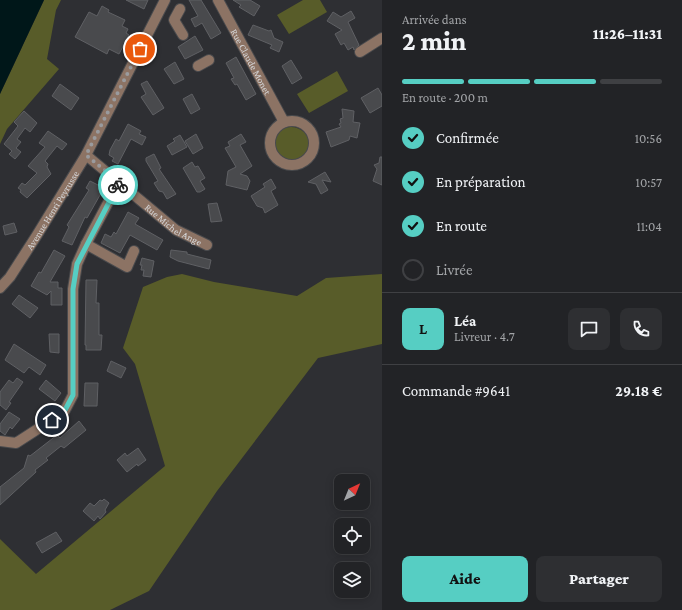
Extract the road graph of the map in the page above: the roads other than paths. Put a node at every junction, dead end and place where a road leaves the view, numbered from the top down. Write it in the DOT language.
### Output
graph roads {
  1 [pos="166,0"];
  2 [pos="218,0"];
  3 [pos="183,35"];
  4 [pos="382,38"];
  5 [pos="360,52"];
  6 [pos="209,60"];
  7 [pos="198,66"];
  8 [pos="284,122"];
  9 [pos="86,155"];
  10 [pos="119,182"];
  11 [pos="86,244"];
  12 [pos="207,245"];
  13 [pos="134,251"];
  14 [pos="0,288"];
  15 [pos="0,441"];
  1 -- 3 [label="street"];
  1 -- 9 [label="street, Avenue Henri Peyrusse"];
  2 -- 8 [label="street, Rue Claude Monet"];
  4 -- 5 [label="street"];
  6 -- 7 [label="street"];
  8 -- 8 [label="street"];
  9 -- 10 [label="street, Rue Michel Ange"];
  9 -- 14 [label="street, Avenue Henri Peyrusse"];
  10 -- 11 [label="street"];
  10 -- 12 [label="street, Rue Michel Ange"];
  11 -- 13 [label="street"];
  11 -- 15 [label="street"];
}
